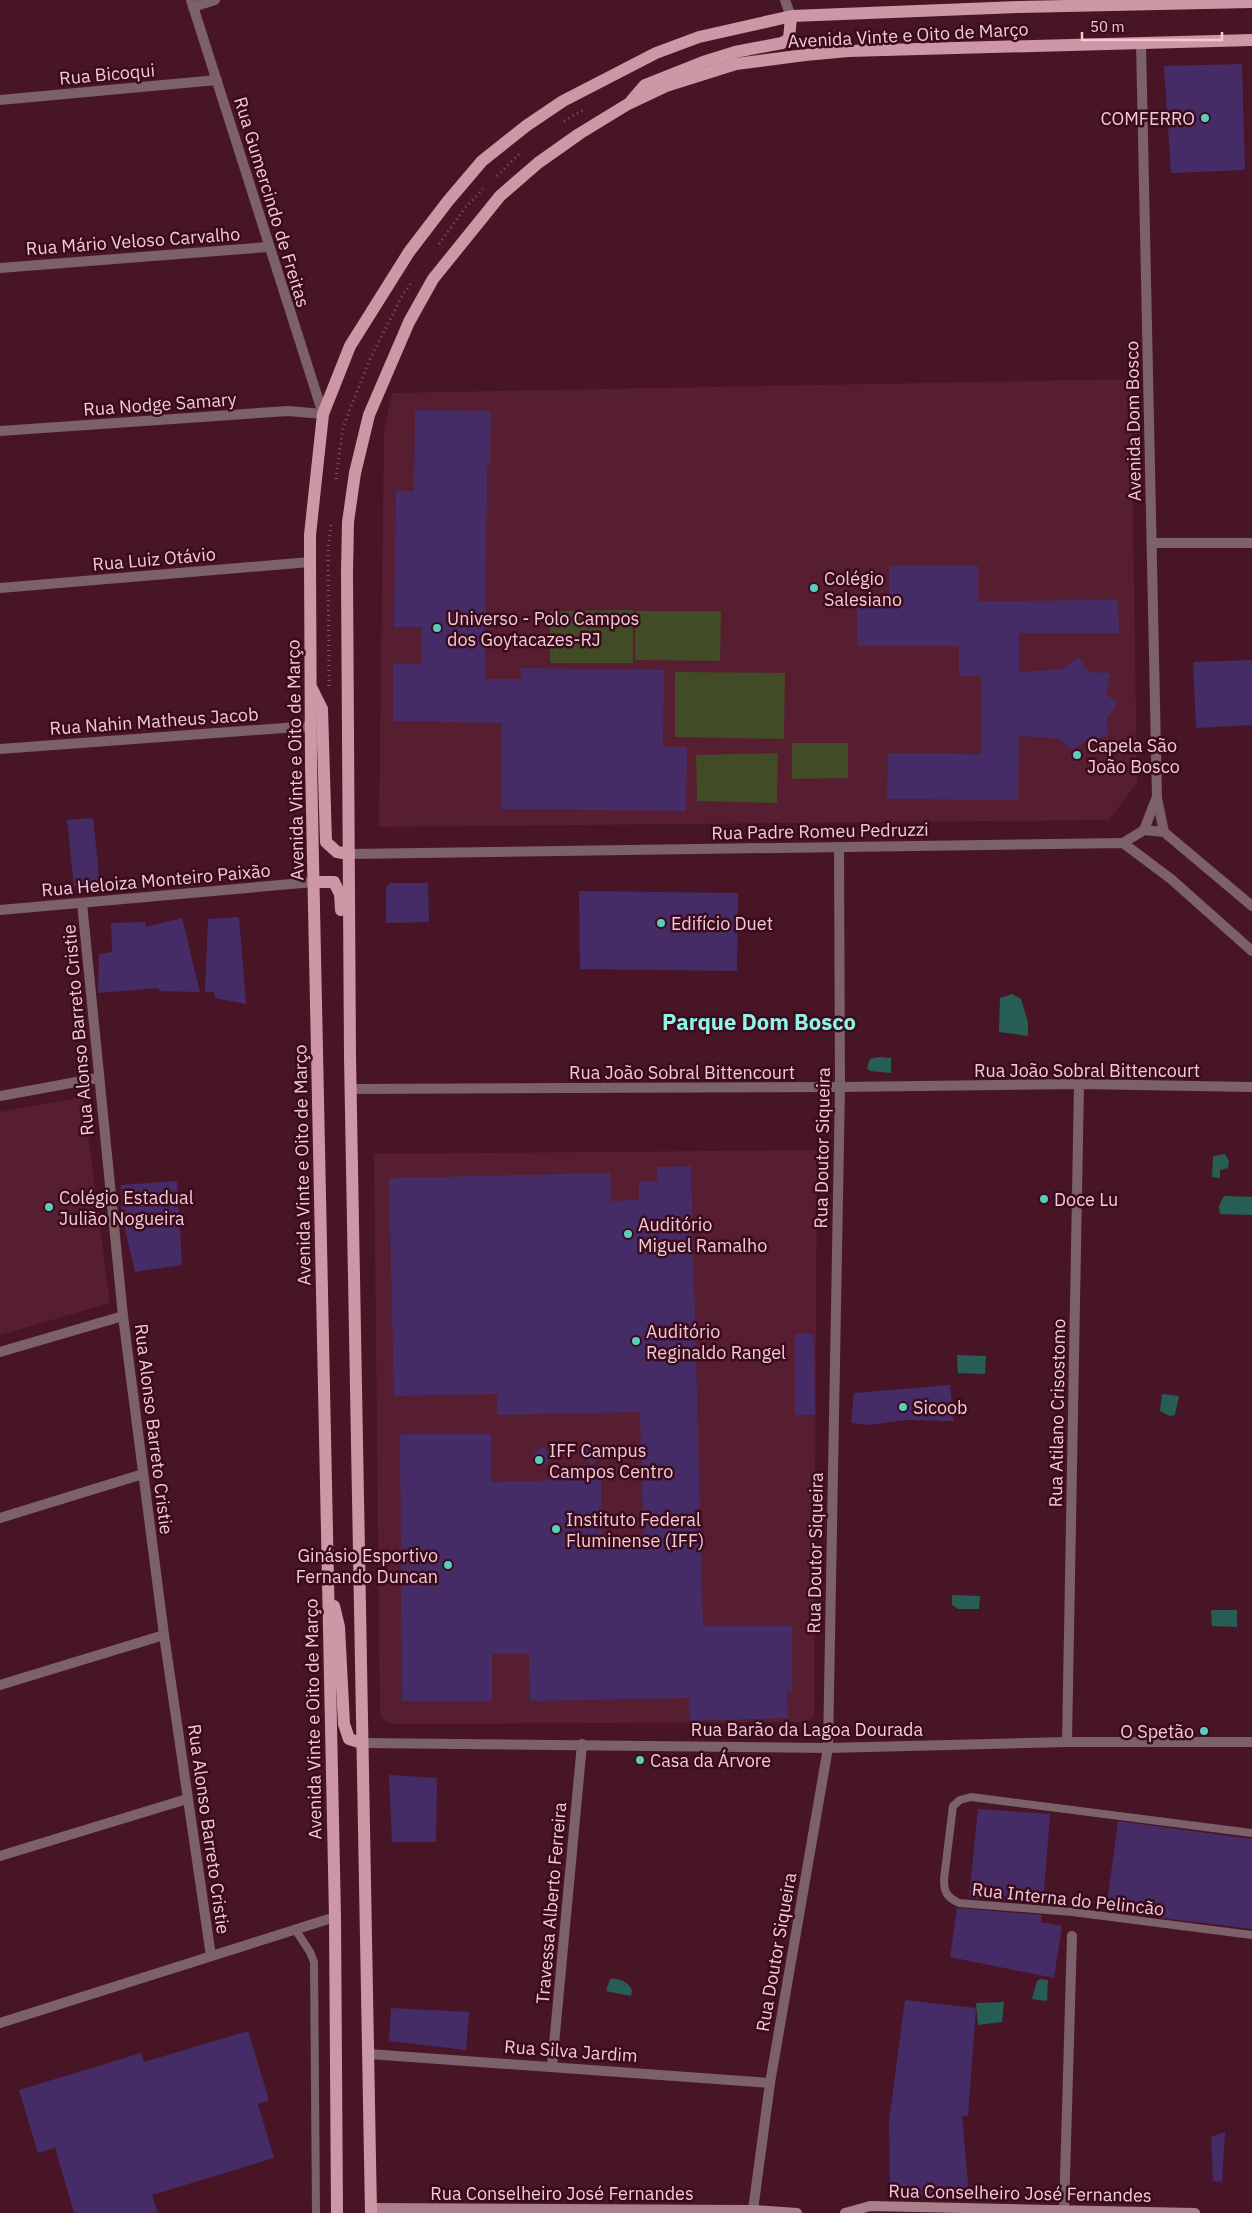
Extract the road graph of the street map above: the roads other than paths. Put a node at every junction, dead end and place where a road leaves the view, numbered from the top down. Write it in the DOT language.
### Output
graph roads {
  1 [pos="214,0"];
  2 [pos="785,0"];
  3 [pos="1252,2"];
  4 [pos="192,3"];
  5 [pos="1022,4"];
  6 [pos="791,17"];
  7 [pos="1252,40"];
  8 [pos="1141,43"];
  9 [pos="217,80"];
  10 [pos="0,100"];
  11 [pos="628,104"];
  12 [pos="268,247"];
  13 [pos="0,268"];
  14 [pos="323,414"];
  15 [pos="0,431"];
  16 [pos="1152,543"];
  17 [pos="1252,543"];
  18 [pos="310,562"];
  19 [pos="0,588"];
  20 [pos="310,687"];
  21 [pos="310,726"];
  22 [pos="0,748"];
  23 [pos="1157,798"];
  24 [pos="1144,830"];
  25 [pos="1164,832"];
  26 [pos="1123,843"];
  27 [pos="840,846"];
  28 [pos="348,854"];
  29 [pos="314,882"];
  30 [pos="82,903"];
  31 [pos="1252,906"];
  32 [pos="0,910"];
  33 [pos="1252,951"];
  34 [pos="350,1057"];
  35 [pos="98,1078"];
  36 [pos="1079,1084"];
  37 [pos="840,1087"];
  38 [pos="1252,1087"];
  39 [pos="351,1089"];
  40 [pos="0,1096"];
  41 [pos="123,1316"];
  42 [pos="0,1352"];
  43 [pos="143,1474"];
  44 [pos="0,1518"];
  45 [pos="328,1584"];
  46 [pos="164,1635"];
  47 [pos="0,1685"];
  48 [pos="1067,1742"];
  49 [pos="1252,1742"];
  50 [pos="362,1743"];
  51 [pos="582,1744"];
  52 [pos="828,1748"];
  53 [pos="187,1799"];
  54 [pos="1252,1833"];
  55 [pos="0,1856"];
  56 [pos="335,1917"];
  57 [pos="295,1929"];
  58 [pos="1252,1935"];
  59 [pos="1072,1936"];
  60 [pos="211,1956"];
  61 [pos="0,2023"];
  62 [pos="369,2054"];
  63 [pos="552,2066"];
  64 [pos="770,2083"];
  65 [pos="753,2210"];
  66 [pos="371,2211"];
  67 [pos="1064,2212"];
  68 [pos="316,2213"];
  69 [pos="337,2213"];
  70 [pos="797,2213"];
  71 [pos="845,2213"];
  72 [pos="1195,2213"];
  1 -- 4 [label="street"];
  2 -- 6 [label="street"];
  3 -- 5 [label="main road, Avenida Vinte e Oito de Março"];
  4 -- 9 [label="street, Rua Gumercindo de Freitas"];
  5 -- 6 [label="main road, Avenida Vinte e Oito de Março"];
  6 -- 11 [label="main road"];
  6 -- 14 [label="main road, Avenida Vinte e Oito de Março"];
  7 -- 8 [label="main road, Avenida Vinte e Oito de Março"];
  8 -- 11 [label="main road, Avenida Vinte e Oito de Março"];
  8 -- 16 [label="street, Avenida Dom Bosco"];
  9 -- 10 [label="street, Rua Bicoqui"];
  9 -- 12 [label="street, Rua Gumercindo de Freitas"];
  11 -- 28 [label="main road, Avenida Vinte e Oito de Março"];
  12 -- 13 [label="street, Rua Mário Veloso Carvalho"];
  12 -- 14 [label="street, Rua Gumercindo de Freitas"];
  14 -- 15 [label="street, Rua Nodge Samary"];
  14 -- 18 [label="main road, Avenida Vinte e Oito de Março"];
  16 -- 17 [label="street"];
  16 -- 23 [label="street, Avenida Dom Bosco"];
  18 -- 19 [label="street, Rua Luiz Otávio"];
  18 -- 20 [label="main road, Avenida Vinte e Oito de Março"];
  20 -- 21 [label="main road, Avenida Vinte e Oito de Março"];
  20 -- 28 [label="main road"];
  21 -- 22 [label="street, Rua Nahin Matheus Jacob"];
  21 -- 29 [label="main road, Avenida Vinte e Oito de Março"];
  23 -- 24 [label="street, Avenida Dom Bosco"];
  23 -- 25 [label="street, Avenida Dom Bosco"];
  24 -- 25 [label="street"];
  24 -- 26 [label="street"];
  25 -- 31 [label="street"];
  26 -- 27 [label="street, Rua Padre Romeu Pedruzzi"];
  26 -- 33 [label="street"];
  27 -- 28 [label="street, Rua Padre Romeu Pedruzzi"];
  27 -- 37 [label="street, Rua Doutor Siqueira"];
  28 -- 34 [label="main road, Avenida Vinte e Oito de Março"];
  29 -- 30 [label="street, Rua Heloiza Monteiro Paixão"];
  29 -- 34 [label="main road"];
  29 -- 45 [label="main road, Avenida Vinte e Oito de Março"];
  30 -- 32 [label="street, Rua Heloiza Monteiro Paixão"];
  30 -- 35 [label="street, Rua Alonso Barreto Cristie"];
  34 -- 39 [label="main road, Avenida Vinte e Oito de Março"];
  35 -- 40 [label="street"];
  35 -- 41 [label="street, Rua Alonso Barreto Cristie"];
  36 -- 37 [label="street, Rua João Sobral Bittencourt"];
  36 -- 38 [label="street, Rua João Sobral Bittencourt"];
  36 -- 48 [label="street, Rua Atilano Crisostomo"];
  37 -- 39 [label="street, Rua João Sobral Bittencourt"];
  37 -- 52 [label="street, Rua Doutor Siqueira"];
  39 -- 50 [label="main road, Avenida Vinte e Oito de Março"];
  41 -- 42 [label="street"];
  41 -- 43 [label="street, Rua Alonso Barreto Cristie"];
  43 -- 44 [label="street"];
  43 -- 46 [label="street, Rua Alonso Barreto Cristie"];
  45 -- 50 [label="main road"];
  45 -- 56 [label="main road, Avenida Vinte e Oito de Março"];
  46 -- 47 [label="street"];
  46 -- 53 [label="street, Rua Alonso Barreto Cristie"];
  48 -- 49 [label="street, Rua Barão da Lagoa Dourada"];
  48 -- 52 [label="street, Rua Barão da Lagoa Dourada"];
  50 -- 51 [label="street, Rua Barão da Lagoa Dourada"];
  50 -- 62 [label="main road, Avenida Vinte e Oito de Março"];
  51 -- 52 [label="street, Rua Barão da Lagoa Dourada"];
  51 -- 63 [label="street, Travessa Alberto Ferreira"];
  52 -- 64 [label="street, Rua Doutor Siqueira"];
  53 -- 55 [label="street"];
  53 -- 60 [label="street, Rua Alonso Barreto Cristie"];
  54 -- 58 [label="lane, Rua Interna do Pelincão"];
  56 -- 57 [label="street"];
  56 -- 69 [label="main road, Avenida Vinte e Oito de Março"];
  57 -- 60 [label="street"];
  57 -- 68 [label="lane"];
  59 -- 67 [label="street"];
  60 -- 61 [label="street"];
  62 -- 63 [label="street, Rua Silva Jardim"];
  62 -- 66 [label="main road, Avenida Vinte e Oito de Março"];
  63 -- 64 [label="street, Rua Silva Jardim"];
  64 -- 65 [label="street, Rua Doutor Siqueira"];
  65 -- 66 [label="main road, Rua Conselheiro José Fernandes"];
  65 -- 70 [label="main road"];
  67 -- 71 [label="main road, Rua Conselheiro José Fernandes"];
  67 -- 72 [label="main road, Rua Conselheiro José Fernandes"];
}
